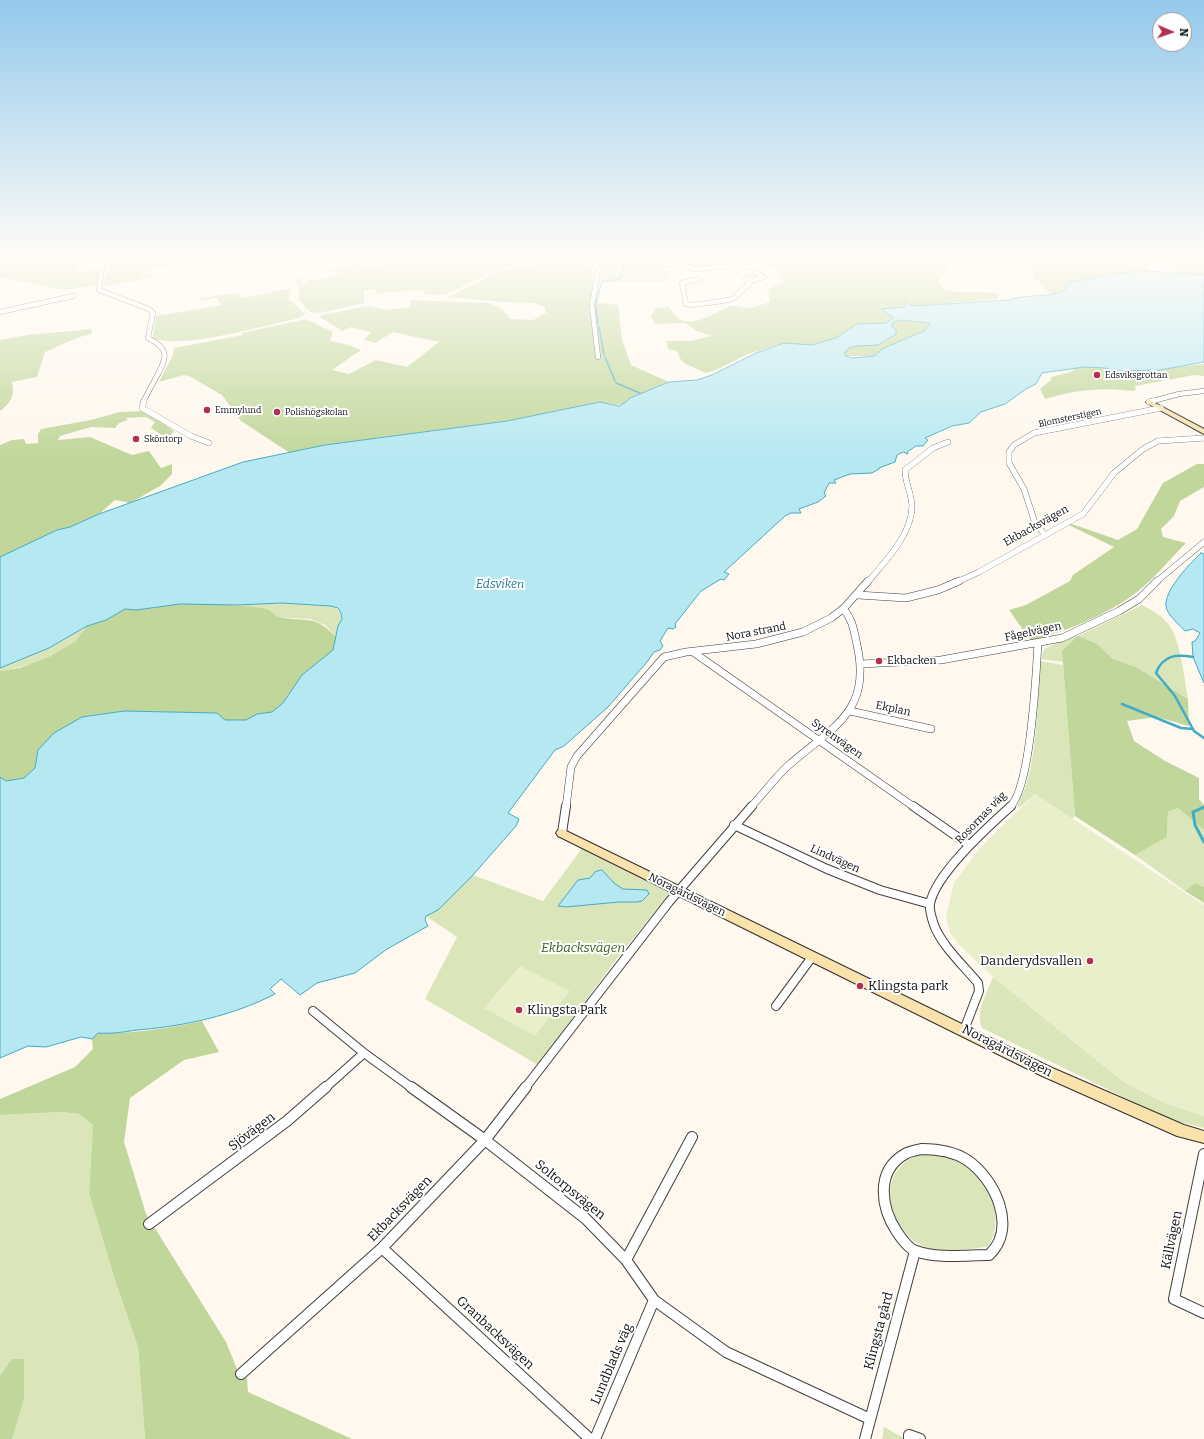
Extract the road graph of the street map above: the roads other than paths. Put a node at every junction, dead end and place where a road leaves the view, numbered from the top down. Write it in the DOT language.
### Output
graph roads {
  1 [pos="151,325"];
  2 [pos="594,325"];
  3 [pos="598,357"];
  4 [pos="1204,391"];
  5 [pos="1149,402"];
  6 [pos="1161,408"];
  7 [pos="1204,432"];
  8 [pos="1204,438"];
  9 [pos="948,442"];
  10 [pos="209,443"];
  11 [pos="1045,535"];
  12 [pos="1204,542"];
  13 [pos="858,595"];
  14 [pos="842,609"];
  15 [pos="1038,643"];
  16 [pos="693,652"];
  17 [pos="861,664"];
  18 [pos="850,711"];
  19 [pos="931,729"];
  20 [pos="819,740"];
  21 [pos="734,825"];
  22 [pos="562,833"];
  23 [pos="969,845"];
  24 [pos="678,891"];
  25 [pos="930,904"];
  26 [pos="812,957"];
  27 [pos="776,1006"];
  28 [pos="313,1011"];
  29 [pos="964,1030"];
  30 [pos="364,1052"];
  31 [pos="692,1137"];
  32 [pos="1204,1137"];
  33 [pos="485,1140"];
  34 [pos="1204,1154"];
  35 [pos="149,1224"];
  36 [pos="382,1248"];
  37 [pos="915,1251"];
  38 [pos="626,1260"];
  39 [pos="654,1300"];
  40 [pos="1204,1314"];
  41 [pos="241,1374"];
  42 [pos="870,1419"];
  43 [pos="590,1439"];
  44 [pos="595,1439"];
  45 [pos="865,1439"];
  1 -- 10 [label="street"];
  2 -- 3 [label="street"];
  4 -- 5 [label="street"];
  5 -- 6 [label="street"];
  6 -- 7 [label="street"];
  6 -- 11 [label="street, Blomsterstigen"];
  8 -- 11 [label="street, Ekbacksvägen"];
  9 -- 13 [label="street, Nora strand"];
  11 -- 13 [label="street, Ekbacksvägen"];
  12 -- 15 [label="street, Fågelvägen"];
  13 -- 14 [label="street, Nora strand"];
  14 -- 16 [label="street, Nora strand"];
  14 -- 17 [label="street, Ekbacksvägen"];
  15 -- 17 [label="street, Fågelvägen"];
  15 -- 23 [label="street, Rosornas väg"];
  16 -- 20 [label="street, Syrenvägen"];
  16 -- 22 [label="street, Nora strand"];
  17 -- 18 [label="street, Ekbacksvägen"];
  18 -- 19 [label="street, Ekplan"];
  18 -- 20 [label="street, Ekbacksvägen"];
  20 -- 21 [label="street, Ekbacksvägen"];
  20 -- 23 [label="street, Syrenvägen"];
  21 -- 24 [label="street, Ekbacksvägen"];
  21 -- 25 [label="street, Lindvägen"];
  22 -- 24 [label="street, Noragårdsvägen"];
  23 -- 25 [label="street, Rosornas väg"];
  24 -- 26 [label="street, Noragårdsvägen"];
  24 -- 33 [label="street, Ekbacksvägen"];
  25 -- 29 [label="street"];
  26 -- 27 [label="street"];
  26 -- 29 [label="street, Noragårdsvägen"];
  28 -- 30 [label="street, Soltorpsvägen"];
  29 -- 32 [label="street, Noragårdsvägen"];
  30 -- 33 [label="street, Soltorpsvägen"];
  30 -- 35 [label="street, Sjövägen"];
  31 -- 38 [label="street"];
  33 -- 36 [label="street, Ekbacksvägen"];
  33 -- 38 [label="street, Soltorpsvägen"];
  34 -- 40 [label="street, Källvägen"];
  36 -- 41 [label="street, Ekbacksvägen"];
  36 -- 43 [label="street, Granbacksvägen"];
  37 -- 37 [label="street"];
  37 -- 42 [label="street, Klingsta gård"];
  38 -- 39 [label="street, Soltorpsvägen"];
  39 -- 42 [label="street, Soltorpsvägen"];
  39 -- 44 [label="street, Lundblads väg"];
  42 -- 45 [label="street, Klingsta gård"];
}
